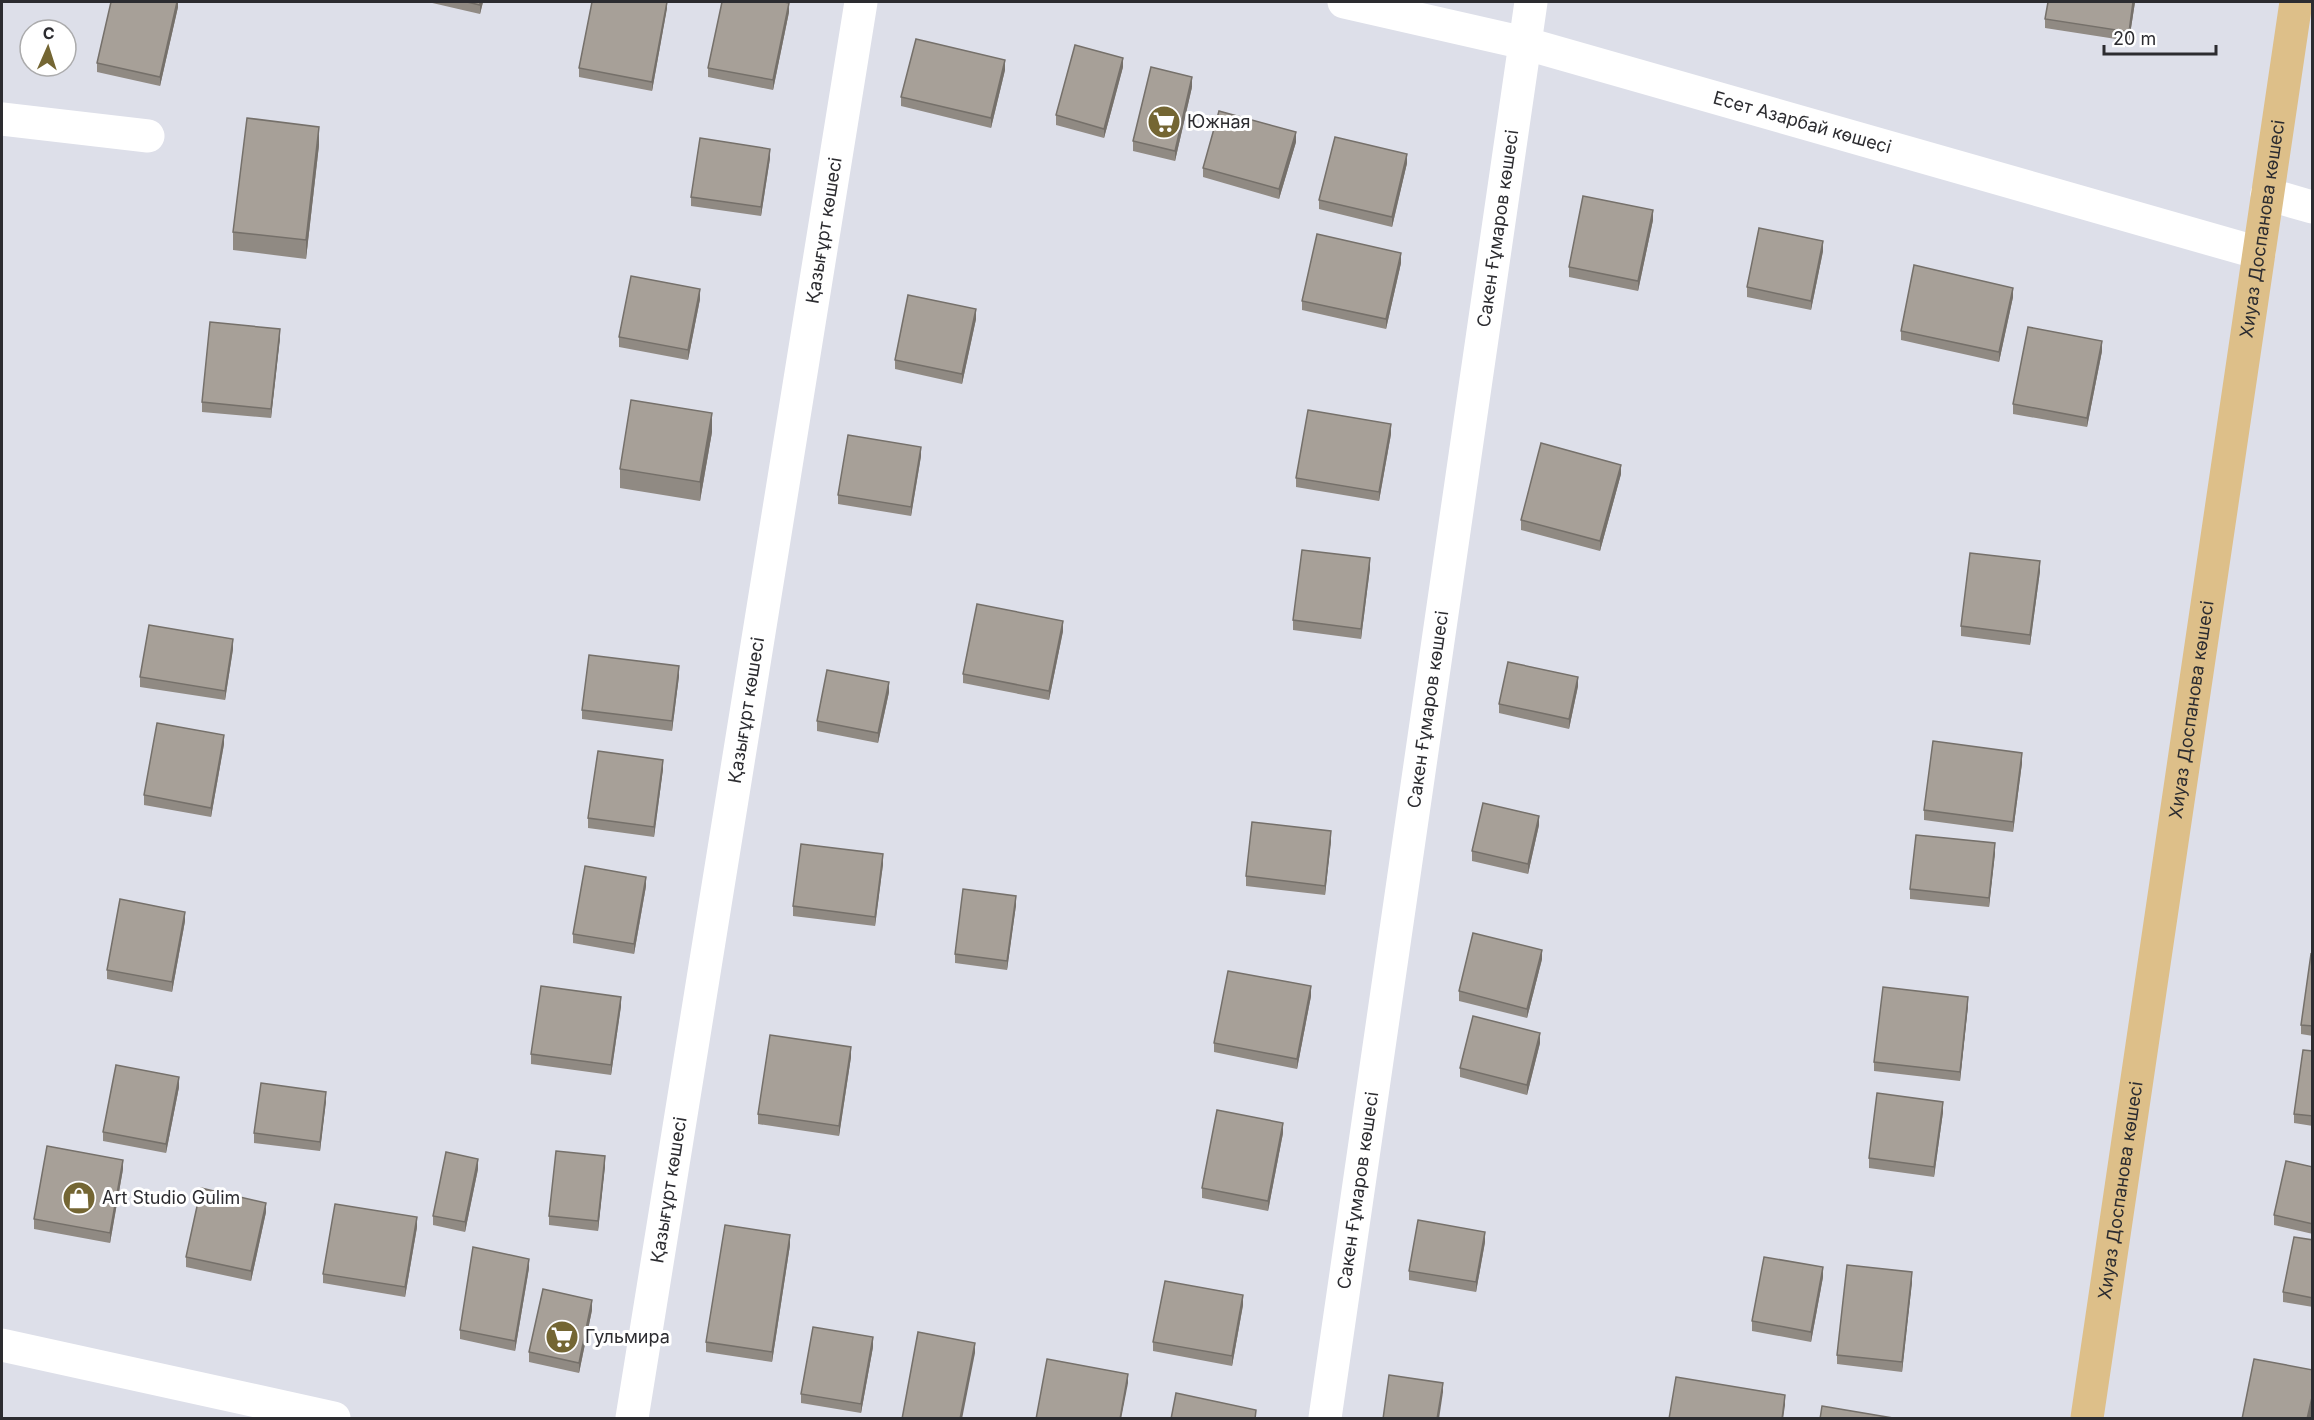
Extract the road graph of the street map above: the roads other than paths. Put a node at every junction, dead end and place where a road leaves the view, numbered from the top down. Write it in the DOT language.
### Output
graph roads {
  1 [pos="861,2"];
  2 [pos="1344,2"];
  3 [pos="1530,2"];
  4 [pos="2296,2"];
  5 [pos="1524,43"];
  6 [pos="2,119"];
  7 [pos="148,136"];
  8 [pos="2267,194"];
  9 [pos="2313,207"];
  10 [pos="2259,253"];
  11 [pos="2,1345"];
  12 [pos="334,1419"];
  13 [pos="632,1419"];
  14 [pos="1325,1419"];
  15 [pos="2087,1419"];
  1 -- 13 [label="street, Қазығұрт көшесі"];
  2 -- 5 [label="street, Есет Азарбай көшесі"];
  3 -- 5 [label="street, Сакен Ғұмаров көшесі"];
  4 -- 8 [label="main road, Хиуаз Доспанова көшесі"];
  5 -- 10 [label="street, Есет Азарбай көшесі"];
  5 -- 14 [label="street, Сакен Ғұмаров көшесі"];
  6 -- 7 [label="street"];
  8 -- 9 [label="street"];
  8 -- 10 [label="main road, Хиуаз Доспанова көшесі"];
  10 -- 15 [label="main road, Хиуаз Доспанова көшесі"];
  11 -- 12 [label="street"];
}
